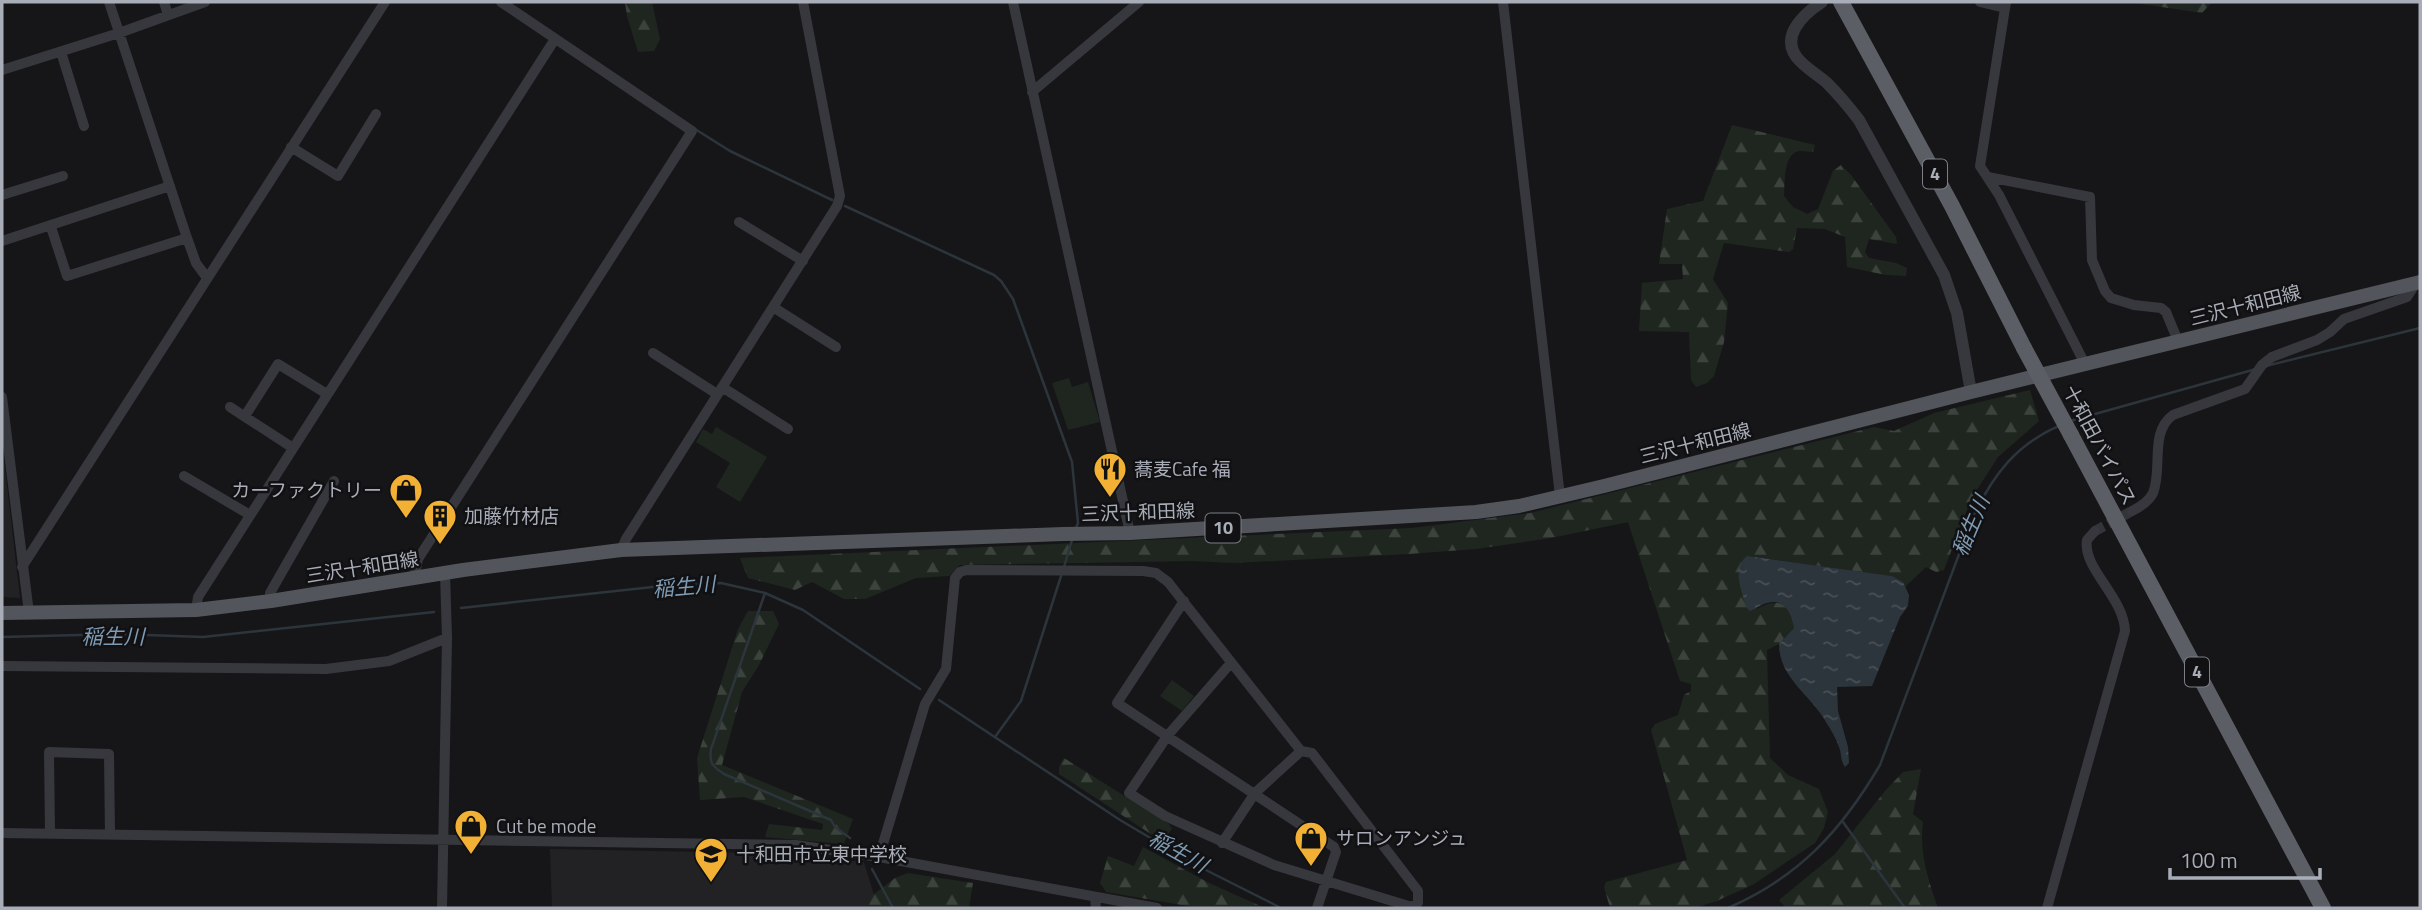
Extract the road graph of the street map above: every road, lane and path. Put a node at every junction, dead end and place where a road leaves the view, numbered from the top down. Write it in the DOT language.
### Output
graph roads {
  1 [pos="109,2"];
  2 [pos="164,2"];
  3 [pos="205,2"];
  4 [pos="385,2"];
  5 [pos="501,2"];
  6 [pos="803,2"];
  7 [pos="1013,2"];
  8 [pos="1139,2"];
  9 [pos="1503,2"];
  10 [pos="1822,2"];
  11 [pos="1841,2"];
  12 [pos="1980,2"];
  13 [pos="2006,5"];
  14 [pos="168,15"];
  15 [pos="119,33"];
  16 [pos="555,39"];
  17 [pos="61,52"];
  18 [pos="2,70"];
  19 [pos="1032,92"];
  20 [pos="376,114"];
  21 [pos="84,126"];
  22 [pos="291,147"];
  23 [pos="63,176"];
  24 [pos="1988,177"];
  25 [pos="170,186"];
  26 [pos="2,195"];
  27 [pos="739,222"];
  28 [pos="51,227"];
  29 [pos="187,238"];
  30 [pos="2,241"];
  31 [pos="803,261"];
  32 [pos="207,278"];
  33 [pos="2418,283"];
  34 [pos="773,307"];
  35 [pos="2178,341"];
  36 [pos="835,347"];
  37 [pos="653,353"];
  38 [pos="2085,364"];
  39 [pos="720,390"];
  40 [pos="1971,392"];
  41 [pos="327,394"];
  42 [pos="2,397"];
  43 [pos="230,407"];
  44 [pos="244,416"];
  45 [pos="788,429"];
  46 [pos="293,448"];
  47 [pos="184,476"];
  48 [pos="334,481"];
  49 [pos="1560,496"];
  50 [pos="2132,511"];
  51 [pos="250,515"];
  52 [pos="2095,531"];
  53 [pos="1130,533"];
  54 [pos="621,550"];
  55 [pos="22,567"];
  56 [pos="445,573"];
  57 [pos="414,578"];
  58 [pos="271,601"];
  59 [pos="1184,601"];
  60 [pos="196,610"];
  61 [pos="2,613"];
  62 [pos="29,613"];
  63 [pos="447,638"];
  64 [pos="1230,664"];
  65 [pos="2,666"];
  66 [pos="1168,735"];
  67 [pos="1301,751"];
  68 [pos="1255,793"];
  69 [pos="2,833"];
  70 [pos="50,833"];
  71 [pos="110,834"];
  72 [pos="442,838"];
  73 [pos="1222,843"];
  74 [pos="879,857"];
  75 [pos="1324,882"];
  76 [pos="1096,903"];
  77 [pos="442,908"];
  78 [pos="1157,908"];
  79 [pos="1317,908"];
  80 [pos="2047,908"];
  81 [pos="2323,908"];
  1 -- 15 [label="street"];
  2 -- 14 [label="street"];
  3 -- 14 [label="street"];
  4 -- 22 [label="street"];
  5 -- 16 [label="street"];
  6 -- 31 [label="street"];
  7 -- 19 [label="street"];
  8 -- 19 [label="street"];
  9 -- 49 [label="street"];
  10 -- 40 [label="street"];
  11 -- 81 [label="highway, 十和田バイパス / 4, bridge"];
  12 -- 13 [label="street"];
  13 -- 24 [label="street"];
  14 -- 15 [label="street"];
  15 -- 17 [label="street"];
  15 -- 25 [label="street"];
  16 -- 41 [label="street"];
  16 -- 57 [label="street"];
  17 -- 18 [label="street"];
  17 -- 21 [label="street"];
  19 -- 53 [label="street"];
  20 -- 22 [label="street"];
  22 -- 32 [label="street"];
  23 -- 26 [label="street"];
  24 -- 35 [label="street"];
  24 -- 38 [label="street"];
  25 -- 28 [label="street"];
  25 -- 29 [label="street"];
  27 -- 31 [label="street"];
  28 -- 29 [label="street"];
  28 -- 30 [label="street"];
  29 -- 32 [label="street"];
  31 -- 34 [label="street"];
  32 -- 55 [label="street"];
  33 -- 35 [label="main road, 三沢十和田線 / 10"];
  33 -- 50 [label="street"];
  34 -- 36 [label="street"];
  34 -- 39 [label="street"];
  35 -- 38 [label="main road, 三沢十和田線 / 10"];
  37 -- 39 [label="street"];
  38 -- 40 [label="main road, 三沢十和田線 / 10"];
  39 -- 45 [label="street"];
  39 -- 54 [label="street"];
  40 -- 49 [label="main road, 三沢十和田線 / 10"];
  41 -- 44 [label="street"];
  41 -- 46 [label="street"];
  42 -- 55 [label="street"];
  43 -- 44 [label="street"];
  44 -- 46 [label="street"];
  46 -- 51 [label="street"];
  47 -- 51 [label="street"];
  48 -- 58 [label="street"];
  49 -- 53 [label="main road, 三沢十和田線 / 10"];
  51 -- 60 [label="street"];
  52 -- 80 [label="street"];
  53 -- 54 [label="main road, 三沢十和田線 / 10"];
  54 -- 56 [label="main road, 三沢十和田線 / 10"];
  55 -- 62 [label="street"];
  56 -- 57 [label="main road, 三沢十和田線 / 10"];
  56 -- 63 [label="street"];
  57 -- 58 [label="main road, 三沢十和田線 / 10"];
  58 -- 60 [label="main road, 三沢十和田線 / 10"];
  59 -- 64 [label="street"];
  59 -- 66 [label="street"];
  59 -- 74 [label="street"];
  60 -- 62 [label="main road, 三沢十和田線 / 10"];
  61 -- 62 [label="main road, 三沢十和田線 / 10"];
  63 -- 65 [label="street"];
  63 -- 72 [label="street"];
  64 -- 66 [label="street"];
  64 -- 67 [label="street"];
  66 -- 68 [label="street"];
  66 -- 73 [label="street"];
  67 -- 68 [label="street"];
  67 -- 75 [label="street"];
  68 -- 73 [label="street"];
  68 -- 75 [label="street"];
  69 -- 70 [label="street"];
  70 -- 71 [label="street"];
  70 -- 71 [label="street"];
  71 -- 72 [label="street"];
  72 -- 74 [label="street"];
  72 -- 77 [label="street"];
  73 -- 75 [label="street"];
  74 -- 76 [label="street"];
  75 -- 79 [label="street"];
  76 -- 78 [label="street"];
}
